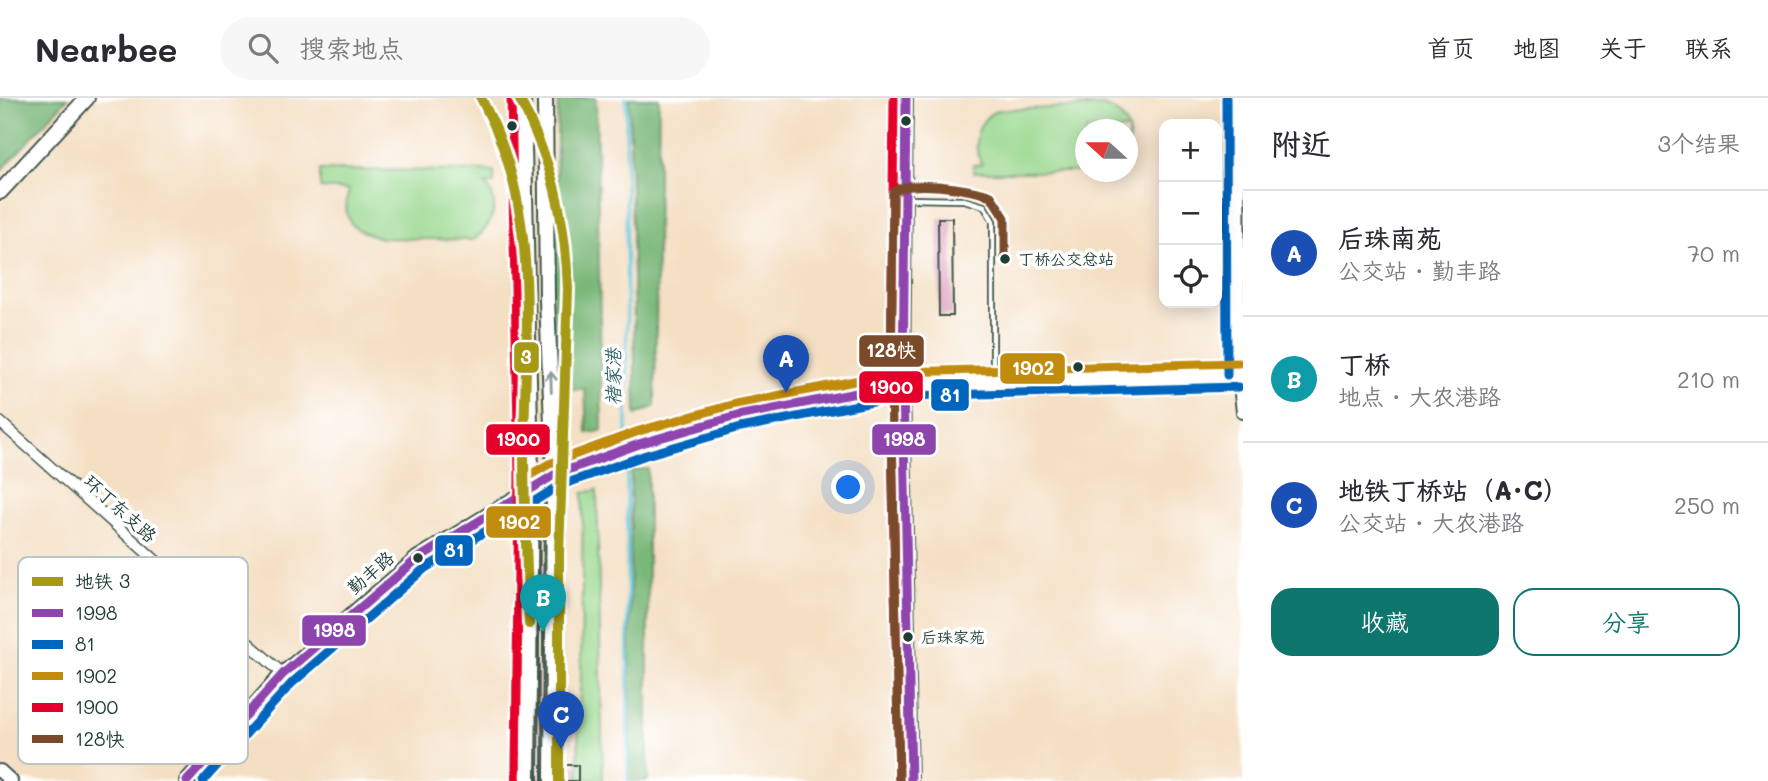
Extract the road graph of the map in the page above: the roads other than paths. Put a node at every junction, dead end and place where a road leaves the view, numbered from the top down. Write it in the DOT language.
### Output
graph roads {
  1 [pos="87,98"];
  2 [pos="523,98"];
  3 [pos="545,98"];
  4 [pos="906,98"];
  5 [pos="1238,98"];
  6 [pos="0,192"];
  7 [pos="904,199"];
  8 [pos="1241,375"];
  9 [pos="993,383"];
  10 [pos="903,384"];
  11 [pos="1243,412"];
  12 [pos="0,422"];
  13 [pos="554,475"];
  14 [pos="531,488"];
  15 [pos="151,557"];
  16 [pos="248,644"];
  17 [pos="282,674"];
  18 [pos="248,712"];
  19 [pos="202,764"];
  20 [pos="0,771"];
  21 [pos="11,781"];
  22 [pos="187,781"];
  23 [pos="528,781"];
  24 [pos="552,781"];
  25 [pos="911,781"];
  1 -- 6 [label="main road"];
  2 -- 14 [label="main road"];
  13 -- 3 [label="main road, one-way"];
  4 -- 7 [label="street"];
  5 -- 8 [label="street"];
  7 -- 9 [label="lane"];
  7 -- 10 [label="street"];
  8 -- 9 [label="main road, 勤丰路"];
  8 -- 11 [label="street"];
  9 -- 10 [label="main road, 勤丰路"];
  10 -- 13 [label="main road, 勤丰路"];
  10 -- 25 [label="street"];
  12 -- 15 [label="street, 环丁东支路"];
  13 -- 14 [label="main road, 勤丰路"];
  13 -- 24 [label="main road"];
  14 -- 17 [label="main road, 勤丰路"];
  14 -- 23 [label="main road"];
  16 -- 17 [label="street, 环丁东支路"];
  17 -- 18 [label="main road, 勤丰路"];
  19 -- 22 [label="main road, 勤丰路"];
  20 -- 21 [label="street"];
}
